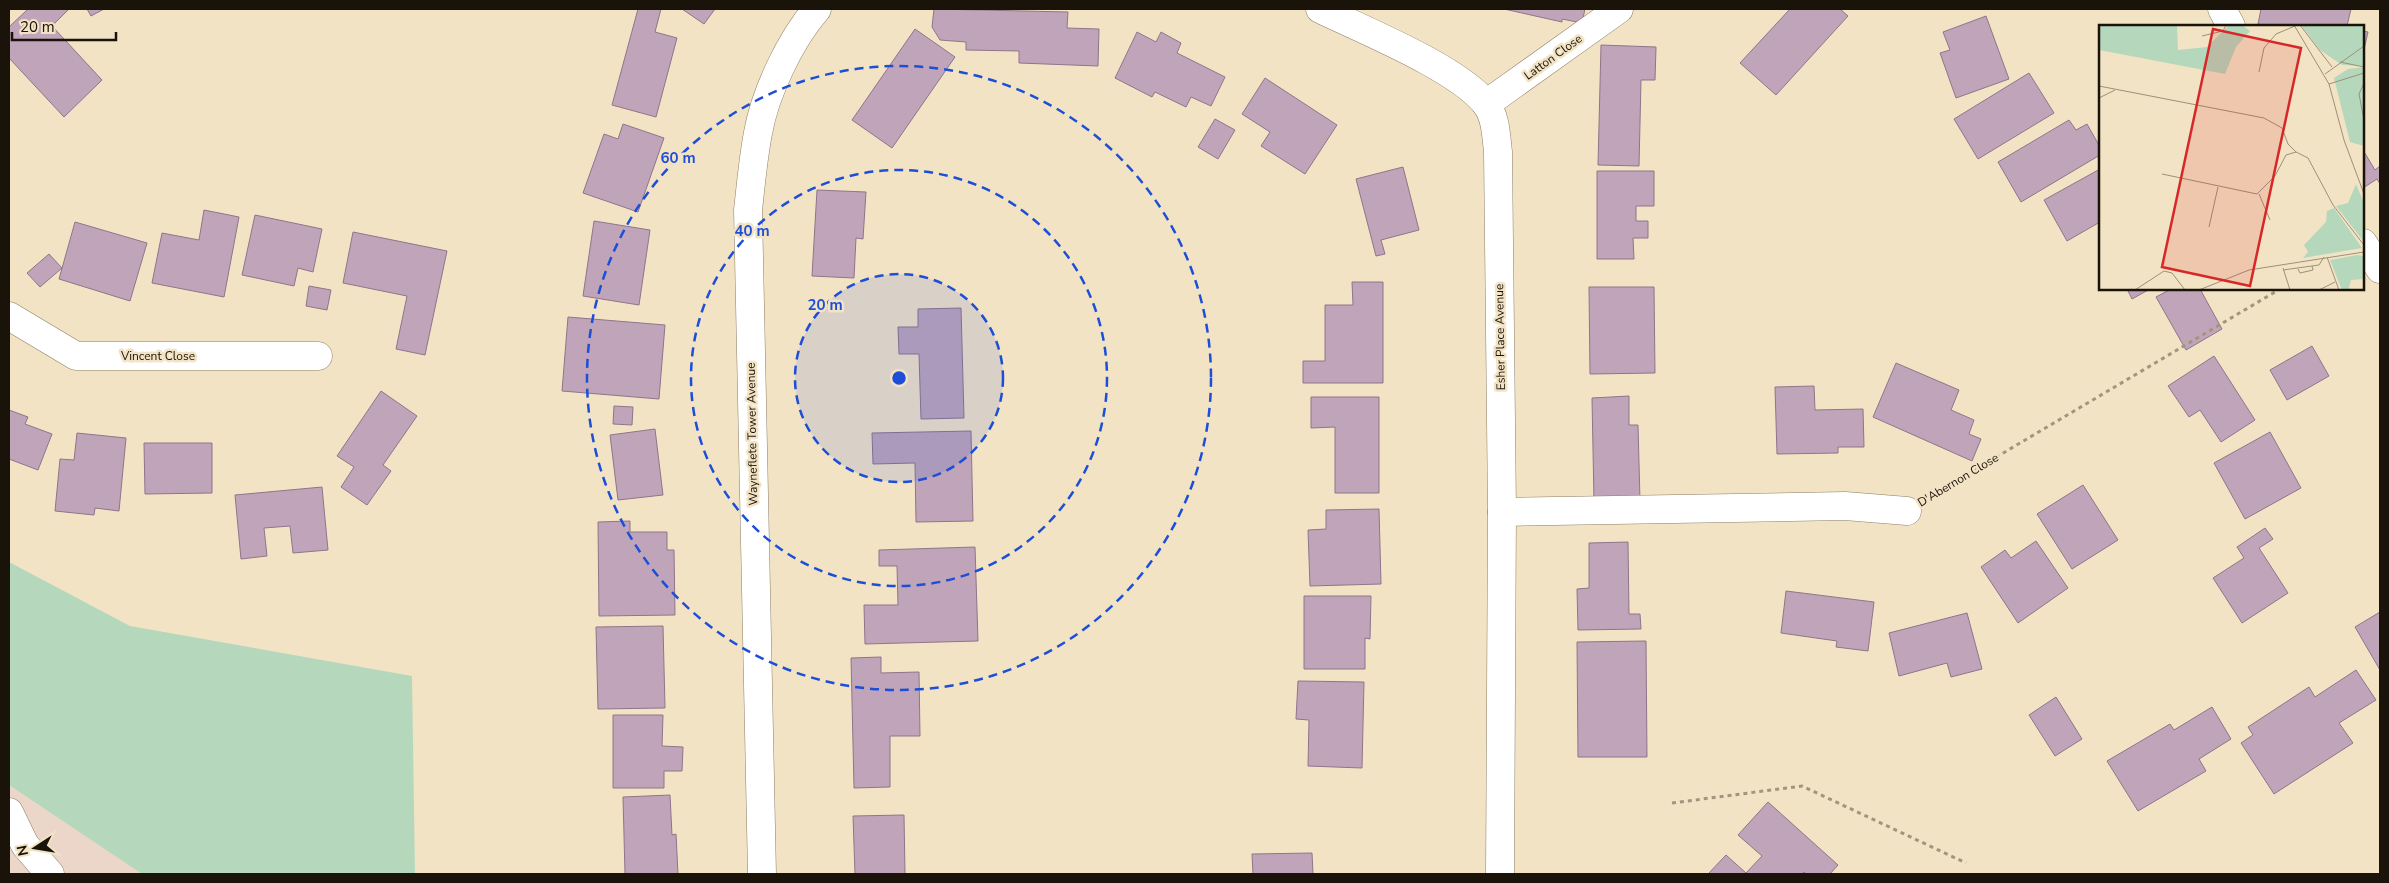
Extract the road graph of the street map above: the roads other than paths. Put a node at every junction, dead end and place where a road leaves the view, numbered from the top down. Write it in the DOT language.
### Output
graph roads {
  1 [pos="817,9"];
  2 [pos="1320,9"];
  3 [pos="1619,9"];
  4 [pos="2222,9"];
  5 [pos="2230,25"];
  6 [pos="1486,104"];
  7 [pos="2364,245"];
  8 [pos="2380,269"];
  9 [pos="9,316"];
  10 [pos="318,356"];
  11 [pos="1907,511"];
  12 [pos="1502,512"];
  13 [pos="9,812"];
  14 [pos="50,874"];
  15 [pos="762,874"];
  16 [pos="1500,874"];
  1 -- 15 [label="street, Wayneflete Tower Avenue"];
  2 -- 6 [label="street, Esher Place Avenue"];
  3 -- 6 [label="street, Latton Close"];
  4 -- 5 [label="street"];
  6 -- 12 [label="street, Esher Place Avenue"];
  7 -- 8 [label="street"];
  9 -- 10 [label="street, Vincent Close"];
  11 -- 12 [label="street, D'Abernon Close"];
  12 -- 16 [label="street, Esher Place Avenue"];
  13 -- 14 [label="street"];
}
